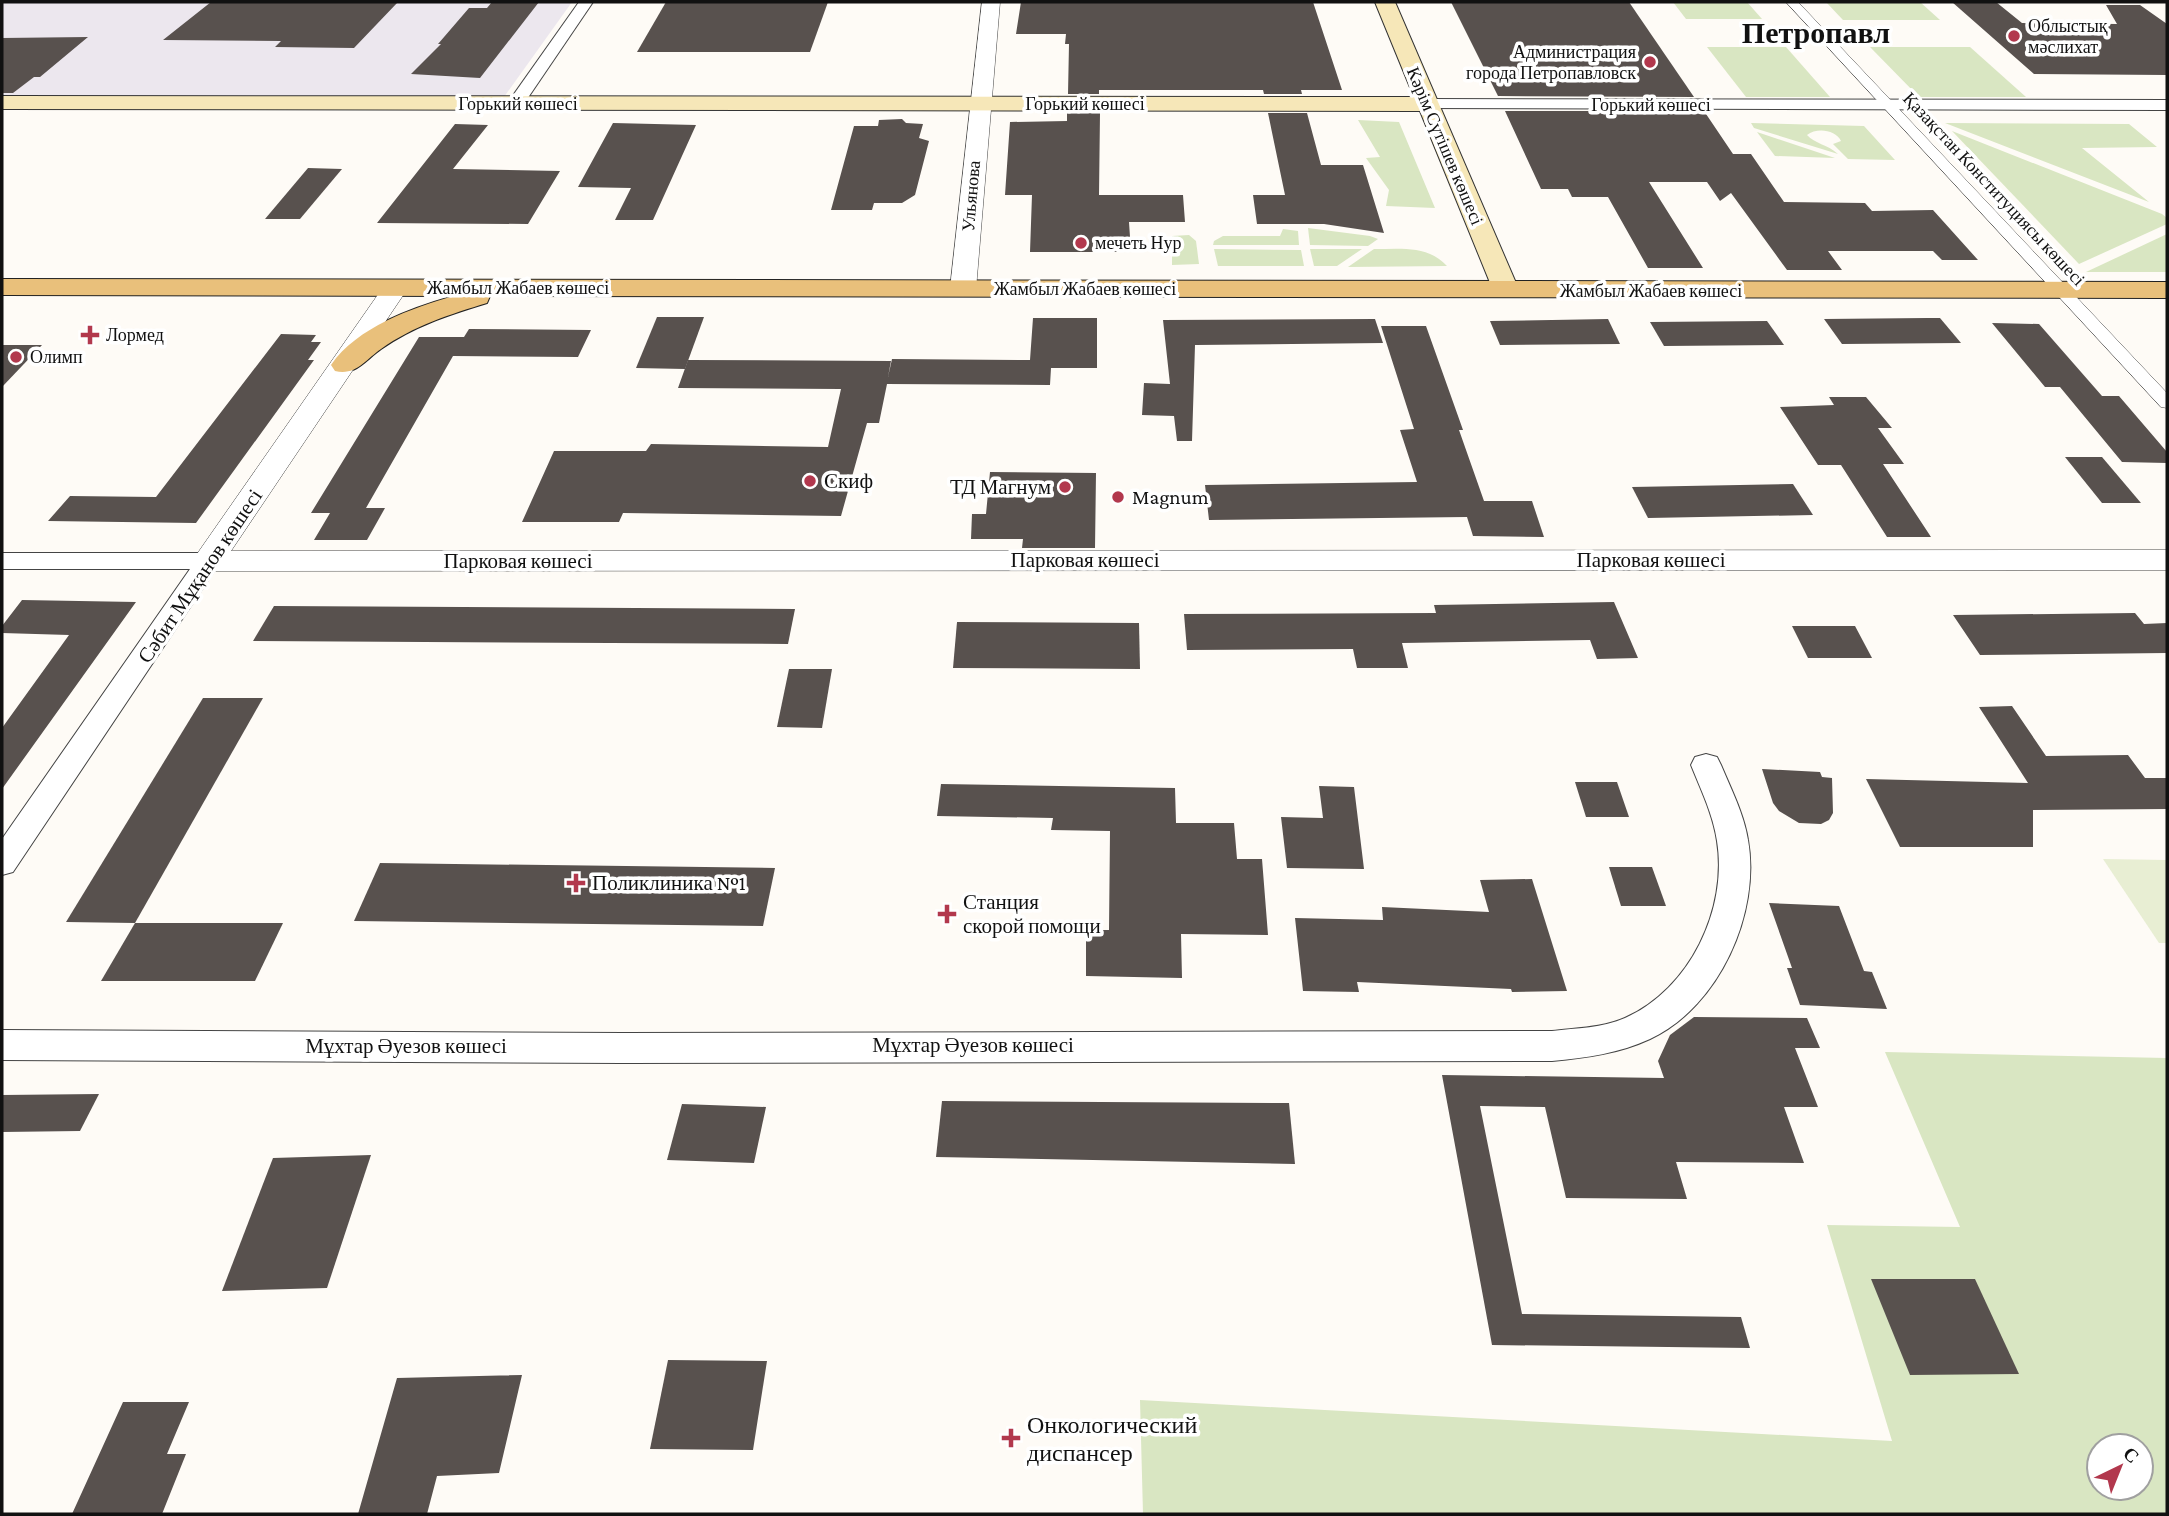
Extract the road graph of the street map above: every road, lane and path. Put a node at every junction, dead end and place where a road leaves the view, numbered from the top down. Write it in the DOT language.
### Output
graph roads {
  1 [pos="586,2"];
  2 [pos="991,2"];
  3 [pos="1385,2"];
  4 [pos="1792,2"];
  5 [pos="2,103"];
  6 [pos="979,103"];
  7 [pos="515,104"];
  8 [pos="1426,104"];
  9 [pos="1888,105"];
  10 [pos="2167,105"];
  11 [pos="269,286"];
  12 [pos="2,287"];
  13 [pos="395,288"];
  14 [pos="529,288"];
  15 [pos="963,289"];
  16 [pos="1506,290"];
  17 [pos="2062,290"];
  18 [pos="2167,290"];
  19 [pos="345,365"];
  20 [pos="2167,403"];
  21 [pos="2167,560"];
  22 [pos="2,561"];
  23 [pos="208,561"];
  24 [pos="1706,765"];
  25 [pos="2,863"];
  26 [pos="2,1045"];
  1 -- 7 [label="street"];
  2 -- 6 [label="street, Ульянова"];
  3 -- 8 [label="main road, Кәрім Сүтішев көшесі"];
  4 -- 9 [label="street, Қазақстан Конституциясы көшесі"];
  5 -- 7 [label="main road, Горький көшесі"];
  6 -- 7 [label="main road, Горький көшесі"];
  6 -- 8 [label="main road, Горький көшесі"];
  6 -- 15 [label="street, Ульянова"];
  8 -- 9 [label="street, Горький көшесі"];
  8 -- 16 [label="main road, Кәрім Сүтішев көшесі"];
  9 -- 10 [label="street, Горький көшесі"];
  9 -- 17 [label="street, Қазақстан Конституциясы көшесі"];
  11 -- 12 [label="main road, Жамбыл Жабаев көшесі"];
  11 -- 13 [label="main road, Жамбыл Жабаев көшесі"];
  11 -- 19 [label="main road"];
  13 -- 14 [label="main road, Жамбыл Жабаев көшесі"];
  13 -- 19 [label="street, Сәбит Мұқанов көшесі"];
  14 -- 15 [label="main road, Жамбыл Жабаев көшесі"];
  14 -- 19 [label="main road"];
  15 -- 16 [label="main road, Жамбыл Жабаев көшесі"];
  16 -- 17 [label="main road, Жамбыл Жабаев көшесі"];
  17 -- 18 [label="main road, Жамбыл Жабаев көшесі"];
  17 -- 20 [label="street, Қазақстан Конституциясы көшесі"];
  19 -- 23 [label="street, Сәбит Мұқанов көшесі"];
  21 -- 23 [label="street, Парковая көшесі"];
  22 -- 23 [label="street, Парковая көшесі"];
  23 -- 25 [label="street, Сәбит Мұқанов көшесі"];
  24 -- 26 [label="street, Мұхтар Әуезов көшесі"];
}
